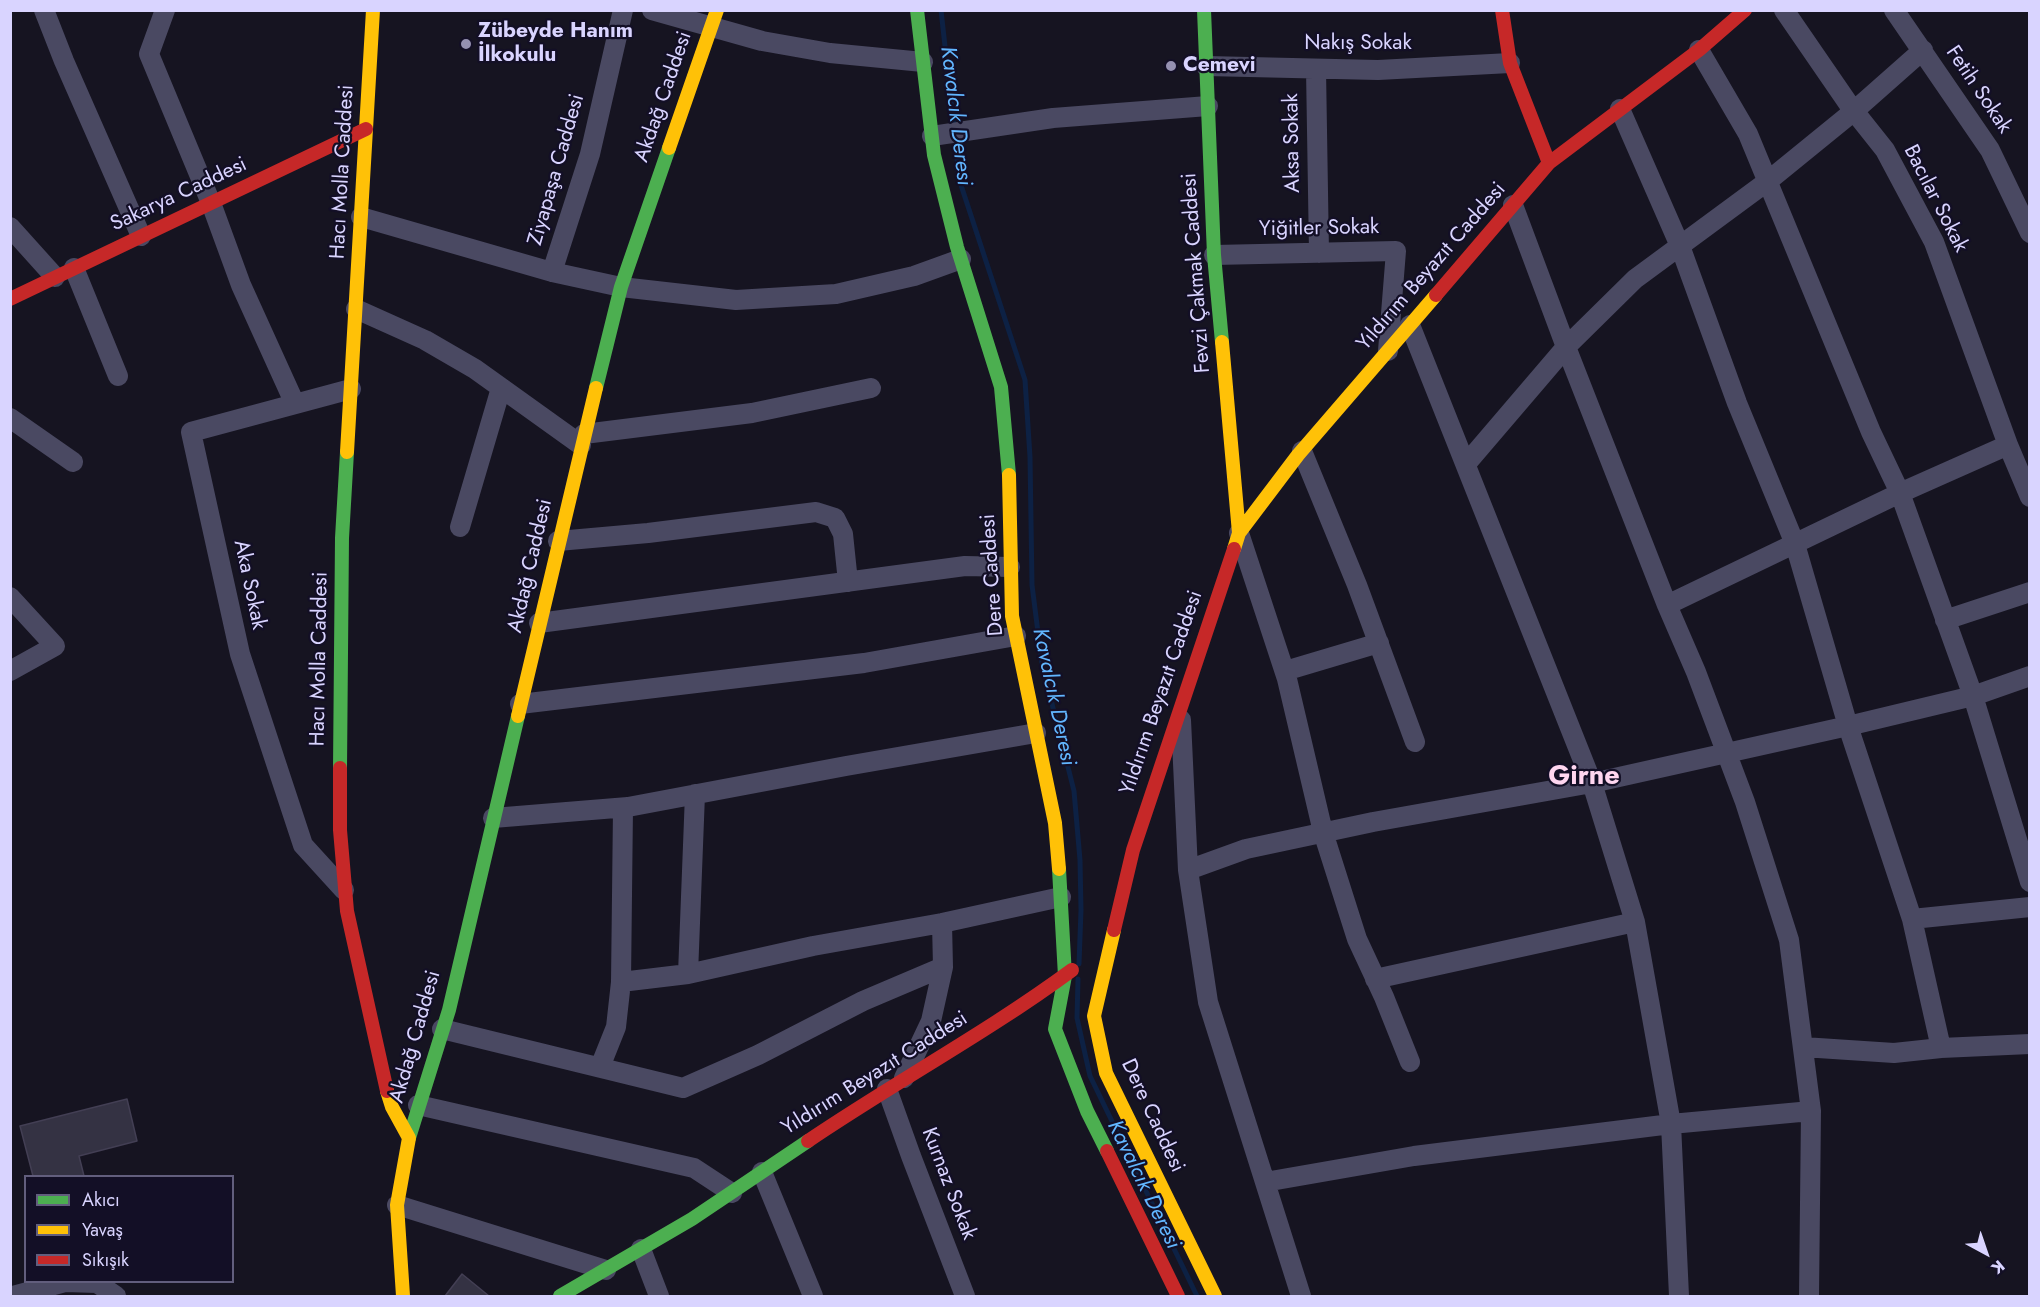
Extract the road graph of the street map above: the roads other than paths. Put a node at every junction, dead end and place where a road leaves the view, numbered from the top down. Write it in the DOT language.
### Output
graph roads {
  1 [pos="44,10"];
  2 [pos="165,10"];
  3 [pos="373,10"];
  4 [pos="623,10"];
  5 [pos="652,10"];
  6 [pos="917,10"];
  7 [pos="1204,10"];
  8 [pos="1502,10"];
  9 [pos="1745,10"];
  10 [pos="1784,10"];
  11 [pos="1894,10"];
  12 [pos="714,19"];
  13 [pos="1699,50"];
  14 [pos="1923,50"];
  15 [pos="923,62"];
  16 [pos="1510,63"];
  17 [pos="1206,66"];
  18 [pos="1316,69"];
  19 [pos="1208,106"];
  20 [pos="1620,109"];
  21 [pos="1854,111"];
  22 [pos="366,129"];
  23 [pos="939,135"];
  24 [pos="1549,163"];
  25 [pos="1768,181"];
  26 [pos="211,203"];
  27 [pos="1513,205"];
  28 [pos="361,217"];
  29 [pos="10,226"];
  30 [pos="2030,233"];
  31 [pos="141,236"];
  32 [pos="1680,246"];
  33 [pos="1319,253"];
  34 [pos="1215,255"];
  35 [pos="961,259"];
  36 [pos="74,268"];
  37 [pos="552,272"];
  38 [pos="55,277"];
  39 [pos="621,287"];
  40 [pos="10,299"];
  41 [pos="356,309"];
  42 [pos="1410,325"];
  43 [pos="1566,347"];
  44 [pos="1388,351"];
  45 [pos="118,376"];
  46 [pos="501,388"];
  47 [pos="871,388"];
  48 [pos="351,389"];
  49 [pos="295,404"];
  50 [pos="10,418"];
  51 [pos="582,440"];
  52 [pos="2008,445"];
  53 [pos="1302,451"];
  54 [pos="73,462"];
  55 [pos="1466,464"];
  56 [pos="1900,494"];
  57 [pos="2030,497"];
  58 [pos="460,527"];
  59 [pos="1239,533"];
  60 [pos="558,541"];
  61 [pos="1795,544"];
  62 [pos="1010,567"];
  63 [pos="848,582"];
  64 [pos="2030,592"];
  65 [pos="10,597"];
  66 [pos="1667,605"];
  67 [pos="1946,620"];
  68 [pos="539,623"];
  69 [pos="1017,636"];
  70 [pos="1378,642"];
  71 [pos="1285,670"];
  72 [pos="10,672"];
  73 [pos="2030,676"];
  74 [pos="1973,696"];
  75 [pos="520,704"];
  76 [pos="1181,705"];
  77 [pos="1848,726"];
  78 [pos="1036,733"];
  79 [pos="1415,742"];
  80 [pos="1726,753"];
  81 [pos="1592,783"];
  82 [pos="695,794"];
  83 [pos="623,808"];
  84 [pos="494,818"];
  85 [pos="1323,832"];
  86 [pos="1188,870"];
  87 [pos="2030,882"];
  88 [pos="344,890"];
  89 [pos="1061,897"];
  90 [pos="2030,907"];
  91 [pos="1912,919"];
  92 [pos="1635,922"];
  93 [pos="942,923"];
  94 [pos="1110,942"];
  95 [pos="943,967"];
  96 [pos="688,974"];
  97 [pos="1065,976"];
  98 [pos="1375,979"];
  99 [pos="621,982"];
  100 [pos="442,1029"];
  101 [pos="2030,1044"];
  102 [pos="1803,1047"];
  103 [pos="1941,1048"];
  104 [pos="1410,1062"];
  105 [pos="600,1067"];
  106 [pos="904,1078"];
  107 [pos="887,1089"];
  108 [pos="418,1105"];
  109 [pos="1811,1111"];
  110 [pos="1671,1124"];
  111 [pos="409,1138"];
  112 [pos="762,1172"];
  113 [pos="1265,1182"];
  114 [pos="732,1193"];
  115 [pos="397,1205"];
  116 [pos="641,1249"];
  117 [pos="606,1270"];
  118 [pos="61,1283"];
  119 [pos="97,1283"];
  120 [pos="13,1296"];
  121 [pos="116,1296"];
  122 [pos="403,1296"];
  123 [pos="560,1296"];
  124 [pos="659,1296"];
  125 [pos="813,1296"];
  126 [pos="965,1296"];
  127 [pos="1178,1296"];
  128 [pos="1215,1296"];
  129 [pos="1301,1296"];
  130 [pos="1679,1296"];
  131 [pos="1809,1296"];
  1 -- 31 [label="street"];
  2 -- 26 [label="street"];
  3 -- 22 [label="street, Hacı Molla Caddesi"];
  4 -- 37 [label="street, Ziyapaşa Caddesi"];
  5 -- 12 [label="street"];
  6 -- 15 [label="street, Dere Caddesi"];
  7 -- 17 [label="street, Fevzi Çakmak Caddesi"];
  8 -- 16 [label="street"];
  9 -- 13 [label="street, Yıldırım Beyazıt Caddesi"];
  10 -- 21 [label="street, Bacılar Sokak"];
  11 -- 14 [label="street, Fetih Sokak"];
  12 -- 15 [label="street"];
  12 -- 39 [label="street, Akdağ Caddesi"];
  13 -- 20 [label="street, Yıldırım Beyazıt Caddesi"];
  13 -- 25 [label="street"];
  14 -- 21 [label="street"];
  14 -- 30 [label="street, Fetih Sokak"];
  15 -- 23 [label="street, Dere Caddesi"];
  16 -- 18 [label="street, Nakış Sokak"];
  16 -- 24 [label="street"];
  17 -- 18 [label="street, Nakış Sokak"];
  17 -- 19 [label="street, Fevzi Çakmak Caddesi"];
  18 -- 33 [label="street, Aksa Sokak"];
  19 -- 23 [label="street"];
  19 -- 34 [label="street, Fevzi Çakmak Caddesi"];
  20 -- 24 [label="street, Yıldırım Beyazıt Caddesi"];
  20 -- 32 [label="street"];
  21 -- 25 [label="street"];
  21 -- 52 [label="street, Bacılar Sokak"];
  22 -- 26 [label="street, Sakarya Caddesi"];
  22 -- 28 [label="street, Hacı Molla Caddesi"];
  23 -- 35 [label="street, Dere Caddesi"];
  24 -- 27 [label="street, Yıldırım Beyazıt Caddesi"];
  25 -- 32 [label="street"];
  25 -- 56 [label="street"];
  26 -- 31 [label="street, Sakarya Caddesi"];
  26 -- 49 [label="street"];
  27 -- 42 [label="street, Yıldırım Beyazıt Caddesi"];
  27 -- 43 [label="street"];
  28 -- 37 [label="street"];
  28 -- 41 [label="street, Hacı Molla Caddesi"];
  29 -- 38 [label="street"];
  31 -- 36 [label="street, Sakarya Caddesi"];
  32 -- 43 [label="street"];
  32 -- 61 [label="street"];
  33 -- 34 [label="street, Yiğitler Sokak"];
  33 -- 44 [label="street, Yiğitler Sokak"];
  34 -- 59 [label="street, Fevzi Çakmak Caddesi"];
  35 -- 39 [label="street"];
  35 -- 62 [label="street, Dere Caddesi"];
  36 -- 38 [label="street, Sakarya Caddesi"];
  36 -- 45 [label="street"];
  37 -- 39 [label="street"];
  38 -- 40 [label="street, Sakarya Caddesi"];
  39 -- 51 [label="street, Akdağ Caddesi"];
  41 -- 46 [label="street"];
  41 -- 48 [label="street, Hacı Molla Caddesi"];
  42 -- 44 [label="street, Yıldırım Beyazıt Caddesi"];
  42 -- 55 [label="street"];
  43 -- 55 [label="street"];
  43 -- 66 [label="street"];
  44 -- 53 [label="street, Yıldırım Beyazıt Caddesi"];
  46 -- 51 [label="street"];
  46 -- 58 [label="street"];
  47 -- 51 [label="street"];
  48 -- 49 [label="street, Aka Sokak"];
  48 -- 88 [label="street, Hacı Molla Caddesi"];
  49 -- 88 [label="street, Aka Sokak"];
  50 -- 54 [label="street"];
  51 -- 60 [label="street, Akdağ Caddesi"];
  52 -- 56 [label="street"];
  52 -- 57 [label="street, Bacılar Sokak"];
  53 -- 59 [label="street, Yıldırım Beyazıt Caddesi"];
  53 -- 70 [label="street"];
  55 -- 81 [label="street"];
  56 -- 61 [label="street"];
  56 -- 67 [label="street"];
  59 -- 71 [label="street"];
  59 -- 76 [label="street, Yıldırım Beyazıt Caddesi"];
  60 -- 63 [label="street"];
  60 -- 68 [label="street, Akdağ Caddesi"];
  61 -- 66 [label="street"];
  61 -- 77 [label="street"];
  62 -- 63 [label="street"];
  62 -- 69 [label="street, Dere Caddesi"];
  63 -- 68 [label="street"];
  64 -- 67 [label="street"];
  65 -- 72 [label="street"];
  66 -- 80 [label="street"];
  67 -- 74 [label="street"];
  68 -- 75 [label="street, Akdağ Caddesi"];
  69 -- 75 [label="street"];
  69 -- 78 [label="street, Dere Caddesi"];
  70 -- 71 [label="street"];
  70 -- 79 [label="street"];
  71 -- 85 [label="street"];
  73 -- 74 [label="street"];
  74 -- 77 [label="street"];
  74 -- 87 [label="street"];
  75 -- 84 [label="street, Akdağ Caddesi"];
  76 -- 86 [label="street"];
  76 -- 94 [label="street, Yıldırım Beyazıt Caddesi"];
  77 -- 80 [label="street"];
  77 -- 91 [label="street"];
  78 -- 82 [label="street"];
  78 -- 89 [label="street, Dere Caddesi"];
  80 -- 81 [label="street"];
  80 -- 102 [label="street"];
  81 -- 85 [label="street"];
  81 -- 92 [label="street"];
  82 -- 83 [label="street"];
  82 -- 96 [label="street"];
  83 -- 84 [label="street"];
  83 -- 99 [label="street"];
  84 -- 100 [label="street, Akdağ Caddesi"];
  85 -- 86 [label="street"];
  85 -- 98 [label="street"];
  86 -- 113 [label="street"];
  88 -- 111 [label="street, Hacı Molla Caddesi"];
  89 -- 93 [label="street"];
  89 -- 97 [label="street, Dere Caddesi"];
  90 -- 91 [label="street"];
  91 -- 103 [label="street"];
  92 -- 98 [label="street"];
  92 -- 110 [label="street"];
  93 -- 95 [label="street"];
  93 -- 96 [label="street"];
  94 -- 97 [label="street, Yıldırım Beyazıt Caddesi"];
  94 -- 128 [label="street, Dere Caddesi"];
  95 -- 105 [label="street"];
  95 -- 106 [label="street"];
  96 -- 99 [label="street"];
  97 -- 106 [label="street, Yıldırım Beyazıt Caddesi"];
  97 -- 127 [label="street, Dere Caddesi"];
  98 -- 104 [label="street"];
  99 -- 105 [label="street"];
  100 -- 105 [label="street"];
  100 -- 108 [label="street, Akdağ Caddesi"];
  101 -- 103 [label="street"];
  102 -- 103 [label="street"];
  102 -- 109 [label="street"];
  106 -- 107 [label="street, Yıldırım Beyazıt Caddesi"];
  107 -- 112 [label="street, Yıldırım Beyazıt Caddesi"];
  107 -- 126 [label="street, Kurnaz Sokak"];
  108 -- 111 [label="street, Akdağ Caddesi"];
  108 -- 114 [label="street"];
  109 -- 110 [label="street"];
  109 -- 131 [label="street"];
  110 -- 113 [label="street"];
  110 -- 130 [label="street"];
  111 -- 115 [label="street"];
  112 -- 114 [label="street, Yıldırım Beyazıt Caddesi"];
  112 -- 125 [label="street"];
  113 -- 129 [label="street"];
  114 -- 116 [label="street, Yıldırım Beyazıt Caddesi"];
  115 -- 117 [label="street"];
  115 -- 122 [label="street"];
  116 -- 117 [label="street, Yıldırım Beyazıt Caddesi"];
  116 -- 124 [label="street"];
  117 -- 123 [label="street, Yıldırım Beyazıt Caddesi"];
  118 -- 120 [label="street"];
  119 -- 121 [label="street"];
}
